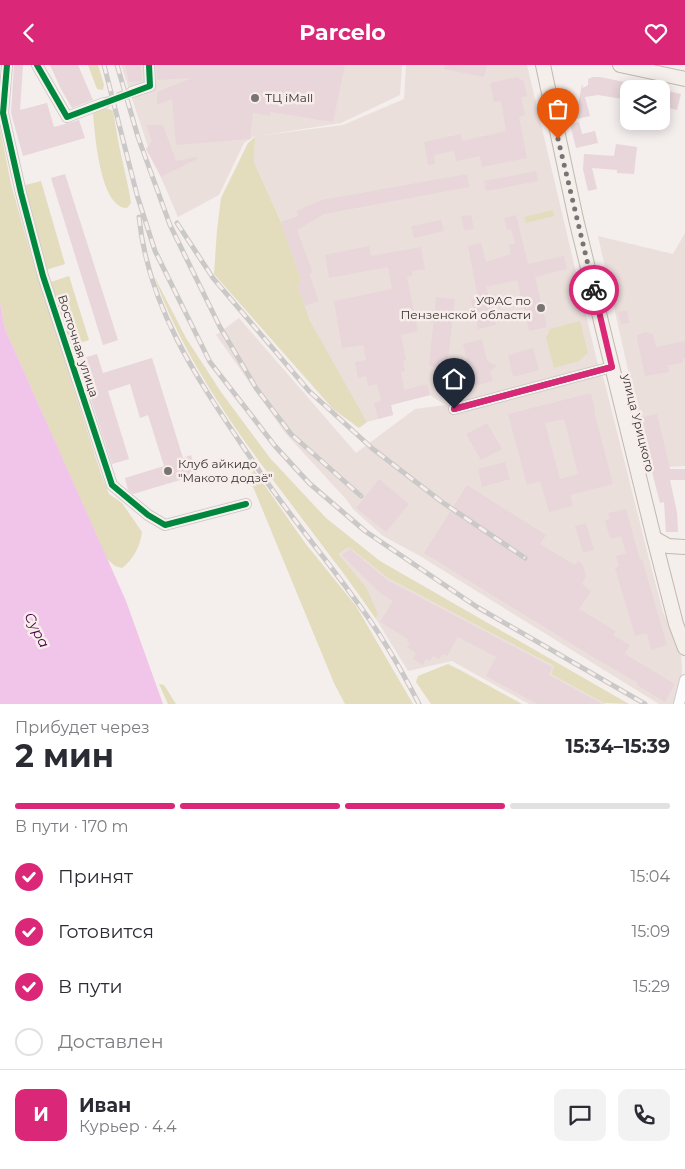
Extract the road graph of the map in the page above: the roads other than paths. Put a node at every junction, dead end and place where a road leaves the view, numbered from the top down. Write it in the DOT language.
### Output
graph roads {
  1 [pos="7,65"];
  2 [pos="37,65"];
  3 [pos="149,65"];
  4 [pos="543,65"];
  5 [pos="620,65"];
  6 [pos="685,79"];
  7 [pos="132,92"];
  8 [pos="104,103"];
  9 [pos="612,367"];
  10 [pos="454,409"];
  11 [pos="246,504"];
  12 [pos="654,538"];
  13 [pos="681,547"];
  14 [pos="662,568"];
  15 [pos="685,648"];
  16 [pos="685,680"];
  17 [pos="679,704"];
  1 -- 11 [label="street, Восточная улица"];
  2 -- 8 [label="street"];
  3 -- 7 [label="street"];
  4 -- 9 [label="main road, улица Урицкого"];
  5 -- 6 [label="main road"];
  9 -- 10 [label="street"];
  9 -- 12 [label="main road, улица Урицкого"];
  12 -- 13 [label="main road"];
  12 -- 14 [label="main road, улица Урицкого"];
  13 -- 14 [label="main road"];
  14 -- 15 [label="main road, улица Урицкого"];
  16 -- 17 [label="street"];
}
